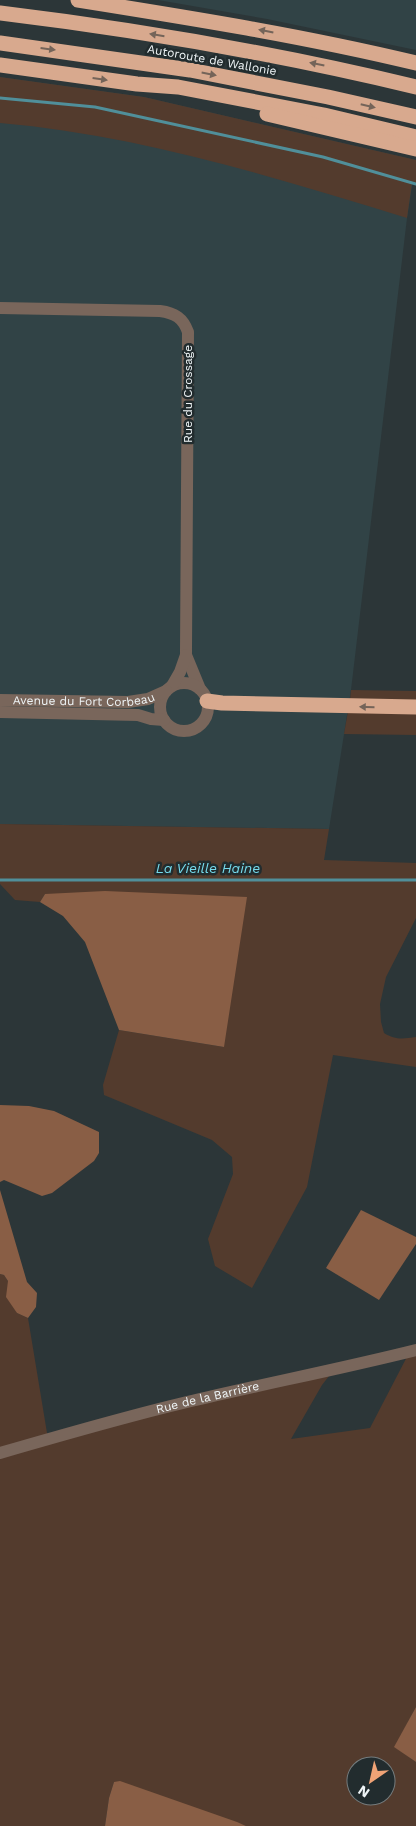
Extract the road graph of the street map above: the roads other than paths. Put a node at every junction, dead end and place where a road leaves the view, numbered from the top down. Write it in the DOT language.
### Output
graph roads {
  1 [pos="78,0"];
  2 [pos="0,13"];
  3 [pos="0,43"];
  4 [pos="416,63"];
  5 [pos="0,65"];
  6 [pos="137,84"];
  7 [pos="416,87"];
  8 [pos="416,117"];
  9 [pos="416,137"];
  10 [pos="416,149"];
  11 [pos="0,308"];
  12 [pos="186,655"];
  13 [pos="169,688"];
  14 [pos="204,695"];
  15 [pos="0,700"];
  16 [pos="416,707"];
  17 [pos="0,712"];
  18 [pos="164,720"];
  19 [pos="416,1350"];
  20 [pos="0,1452"];
  4 -- 1 [label="highway, one-way"];
  7 -- 2 [label="highway, Autoroute de Wallonie, one-way"];
  3 -- 8 [label="highway, Autoroute de Wallonie, one-way"];
  5 -- 6 [label="highway, one-way"];
  6 -- 9 [label="highway"];
  6 -- 10 [label="highway"];
  11 -- 12 [label="street, Rue du Crossage"];
  12 -- 13 [label="street"];
  12 -- 14 [label="street"];
  13 -- 14 [label="street"];
  13 -- 15 [label="street, Avenue du Fort Corbeau"];
  13 -- 18 [label="street"];
  16 -- 14 [label="highway, one-way"];
  14 -- 18 [label="street"];
  17 -- 18 [label="street, Avenue du Fort Corbeau"];
  19 -- 20 [label="street, Rue de la Barrière"];
}
